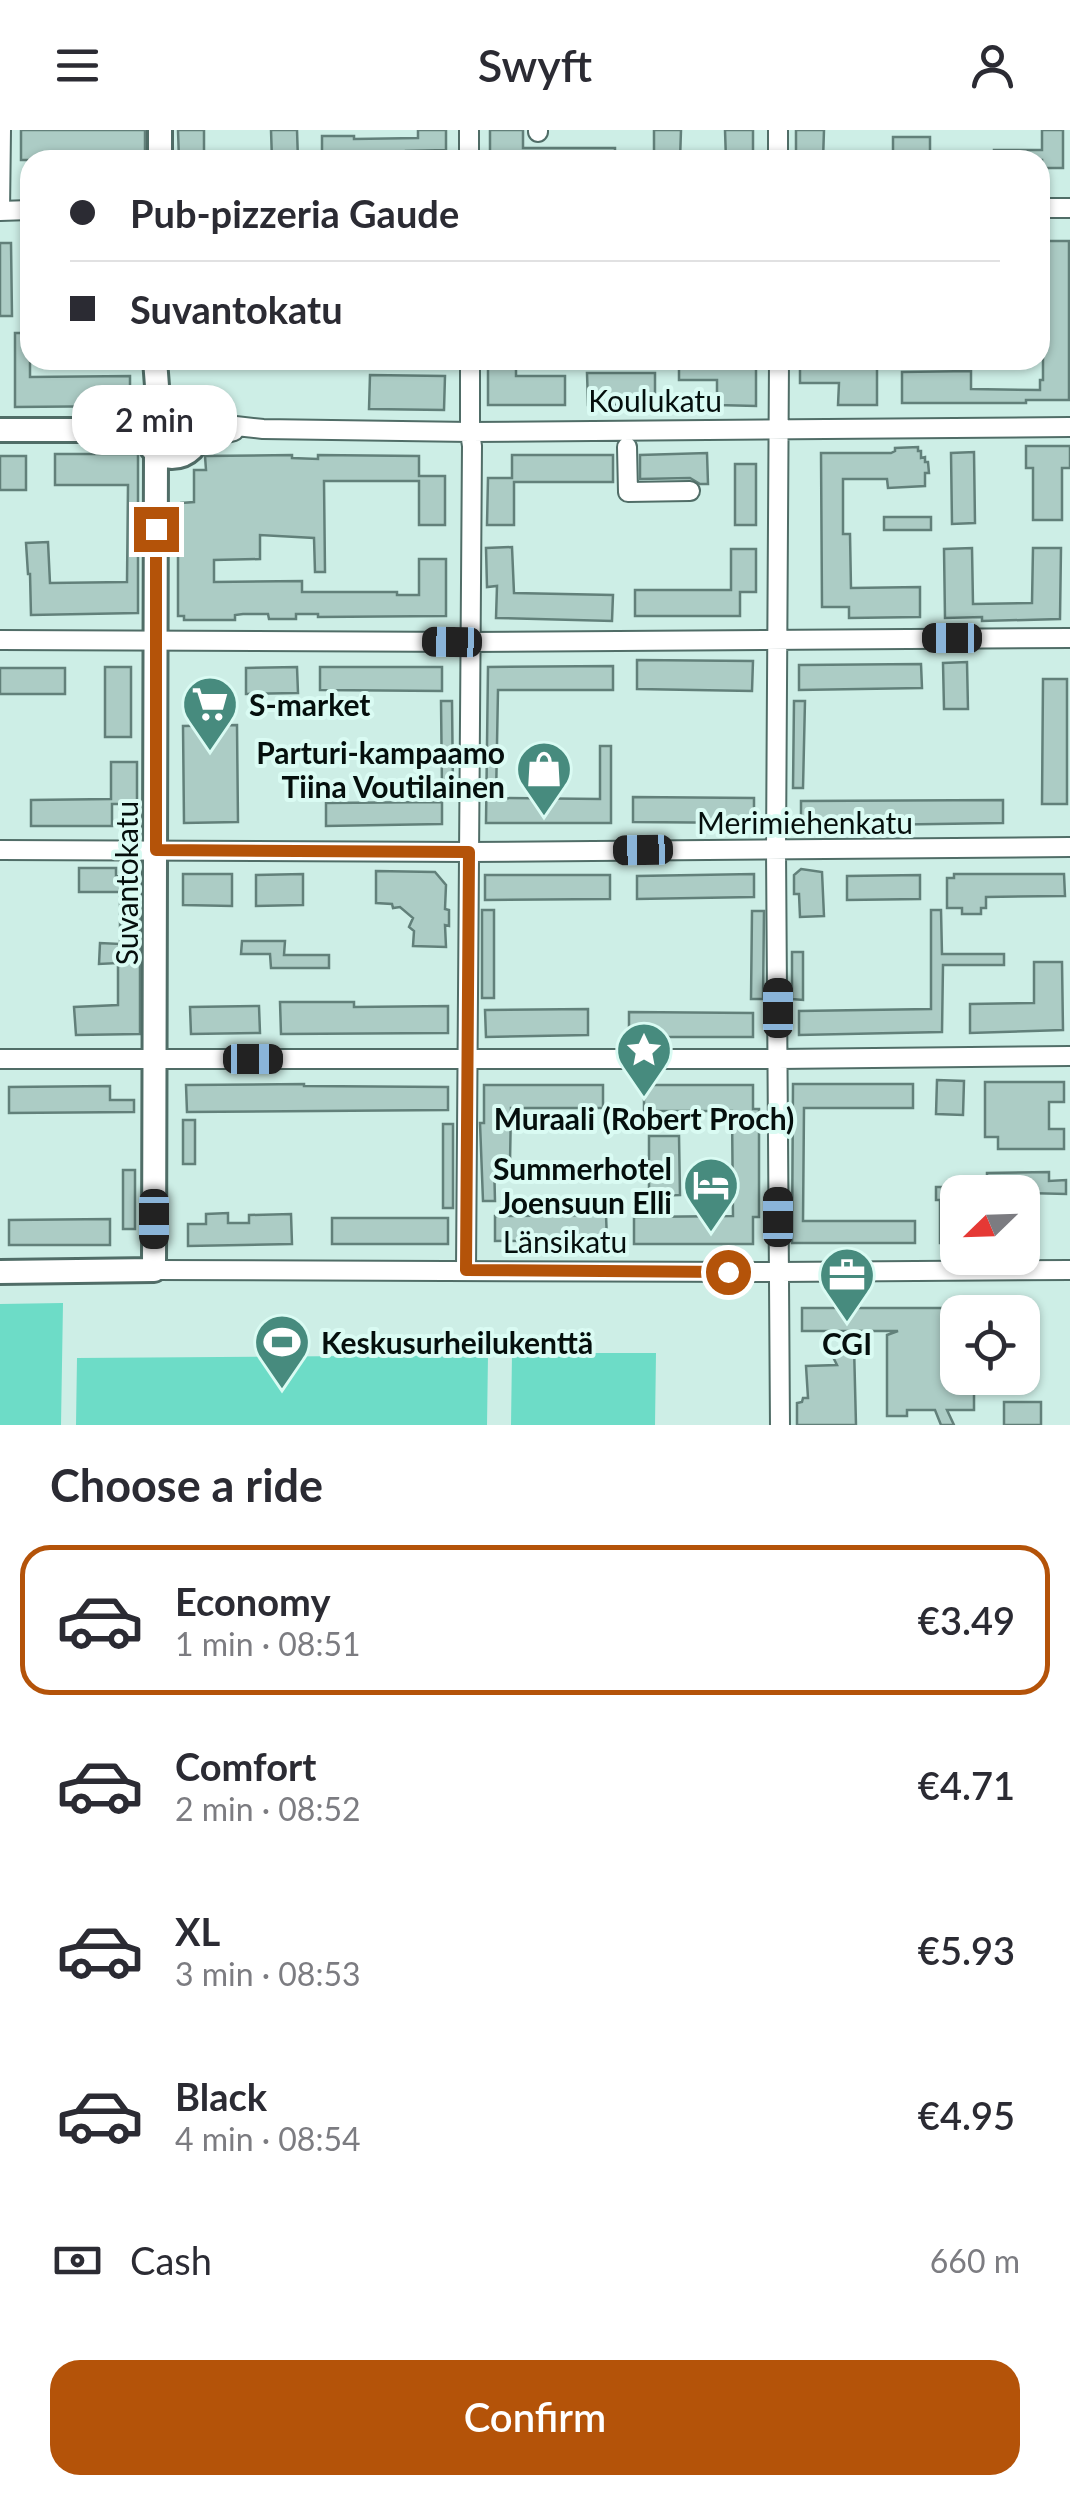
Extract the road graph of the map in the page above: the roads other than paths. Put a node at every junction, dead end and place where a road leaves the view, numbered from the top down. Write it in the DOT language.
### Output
graph roads {
  1 [pos="1,130"];
  2 [pos="0,210"];
  3 [pos="158,370"];
  4 [pos="162,370"];
  5 [pos="470,370"];
  6 [pos="779,370"];
  7 [pos="187,408"];
  8 [pos="1070,427"];
  9 [pos="241,429"];
  10 [pos="0,430"];
  11 [pos="779,430"];
  12 [pos="151,431"];
  13 [pos="470,432"];
  14 [pos="191,447"];
  15 [pos="690,491"];
  16 [pos="609,493"];
  17 [pos="157,496"];
  18 [pos="1070,638"];
  19 [pos="778,639"];
  20 [pos="0,640"];
  21 [pos="155,640"];
  22 [pos="471,642"];
  23 [pos="1070,847"];
  24 [pos="776,849"];
  25 [pos="0,850"];
  26 [pos="156,850"];
  27 [pos="469,852"];
  28 [pos="1070,1056"];
  29 [pos="468,1058"];
  30 [pos="0,1059"];
  31 [pos="155,1059"];
  32 [pos="778,1059"];
  33 [pos="154,1270"];
  34 [pos="466,1270"];
  35 [pos="1070,1270"];
  36 [pos="0,1272"];
  37 [pos="779,1272"];
  38 [pos="780,1425"];
  1 -- 2 [label="street"];
  3 -- 12 [label="main road, Suvantokatu"];
  4 -- 7 [label="main road, Suvantokatu"];
  5 -- 13 [label="street"];
  6 -- 11 [label="street"];
  7 -- 9 [label="street, Koulukatu"];
  7 -- 12 [label="main road"];
  7 -- 14 [label="main road"];
  8 -- 11 [label="street, Koulukatu"];
  9 -- 13 [label="street, Koulukatu"];
  9 -- 14 [label="street, Koulukatu"];
  10 -- 12 [label="main road"];
  11 -- 13 [label="street, Koulukatu"];
  11 -- 19 [label="street"];
  12 -- 14 [label="main road"];
  12 -- 17 [label="main road, Suvantokatu"];
  13 -- 22 [label="street"];
  14 -- 17 [label="main road"];
  15 -- 16 [label="street"];
  17 -- 21 [label="main road, Suvantokatu"];
  18 -- 19 [label="street"];
  19 -- 22 [label="street"];
  19 -- 24 [label="street"];
  20 -- 21 [label="street"];
  21 -- 22 [label="street"];
  21 -- 26 [label="main road, Suvantokatu"];
  22 -- 27 [label="street"];
  23 -- 24 [label="street, Merimiehenkatu"];
  24 -- 27 [label="street, Merimiehenkatu"];
  24 -- 32 [label="street"];
  25 -- 26 [label="street, Merimiehenkatu"];
  26 -- 27 [label="street, Merimiehenkatu"];
  26 -- 31 [label="main road, Suvantokatu"];
  27 -- 29 [label="street"];
  28 -- 32 [label="street"];
  29 -- 31 [label="street"];
  29 -- 32 [label="street"];
  29 -- 34 [label="street"];
  30 -- 31 [label="street"];
  31 -- 33 [label="main road, Suvantokatu"];
  32 -- 37 [label="street"];
  33 -- 34 [label="street, Länsikatu"];
  33 -- 36 [label="main road, Länsikatu"];
  34 -- 37 [label="street, Länsikatu"];
  35 -- 37 [label="street, Länsikatu"];
  37 -- 38 [label="street"];
}
